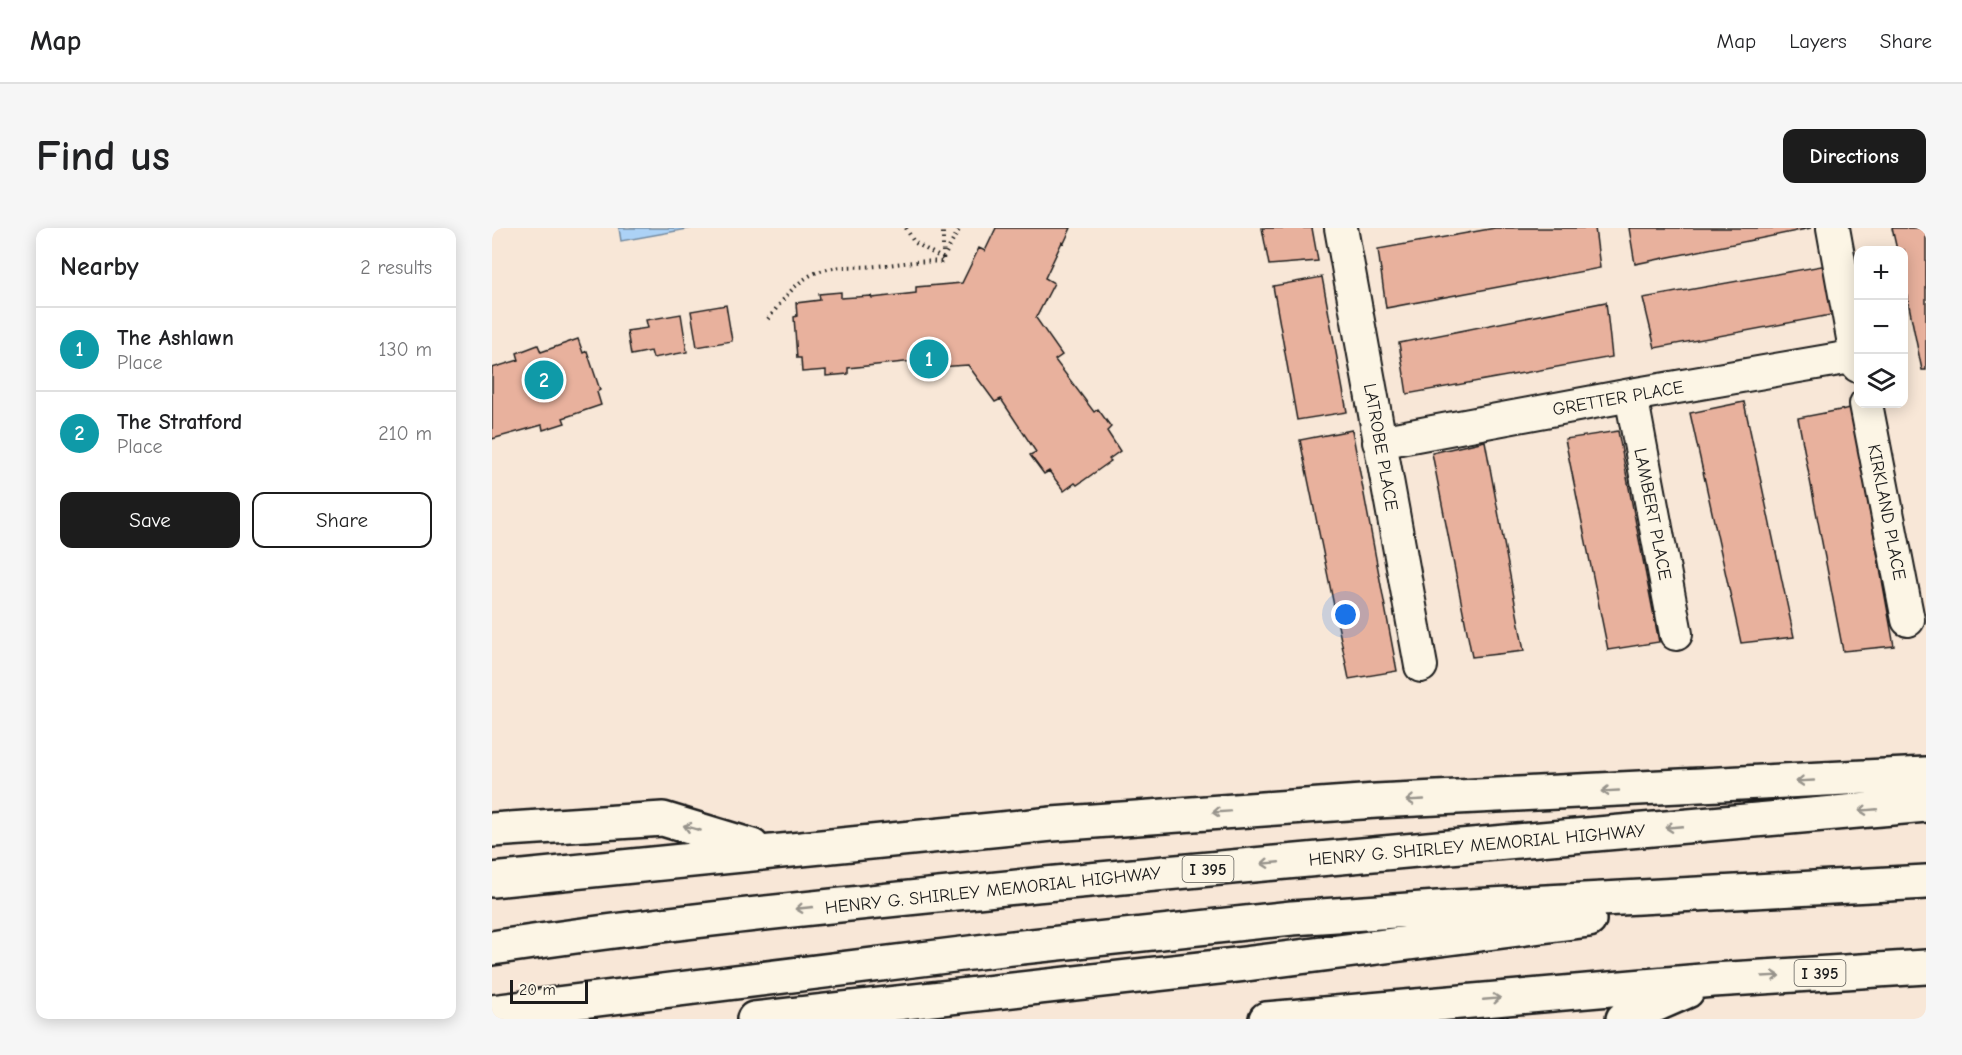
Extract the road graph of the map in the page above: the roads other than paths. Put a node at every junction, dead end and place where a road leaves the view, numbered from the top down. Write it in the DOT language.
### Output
graph roads {
  1 [pos="1341,228"];
  2 [pos="1833,228"];
  3 [pos="1857,354"];
  4 [pos="1854,362"];
  5 [pos="1631,395"];
  6 [pos="1867,408"];
  7 [pos="1379,442"];
  8 [pos="1908,620"];
  9 [pos="1676,634"];
  10 [pos="1420,666"];
  11 [pos="1926,774"];
  12 [pos="1926,805"];
  13 [pos="492,830"];
  14 [pos="768,850"];
  15 [pos="492,859"];
  16 [pos="492,880"];
  17 [pos="1926,882"];
  18 [pos="1859,885"];
  19 [pos="492,948"];
  20 [pos="1926,967"];
  21 [pos="1713,980"];
  22 [pos="492,1012"];
  23 [pos="754,1019"];
  24 [pos="1266,1019"];
  25 [pos="1623,1019"];
  1 -- 7 [label="street, LATROBE PLACE"];
  2 -- 3 [label="street"];
  4 -- 5 [label="street, GRETTER PLACE"];
  5 -- 7 [label="street, GRETTER PLACE"];
  5 -- 9 [label="street, LAMBERT PLACE"];
  6 -- 8 [label="street, KIRKLAND PLACE"];
  7 -- 10 [label="street, LATROBE PLACE"];
  11 -- 14 [label="highway, one-way"];
  12 -- 19 [label="highway, HENRY G. SHIRLEY MEMORIAL HIGHWAY / I 395, one-way"];
  14 -- 13 [label="highway, one-way"];
  14 -- 15 [label="highway"];
  14 -- 16 [label="highway"];
  17 -- 18 [label="highway"];
  18 -- 22 [label="highway"];
  18 -- 23 [label="highway"];
  21 -- 20 [label="highway, I 395, one-way"];
  24 -- 21 [label="highway, I 395, one-way"];
  21 -- 25 [label="highway"];
}
